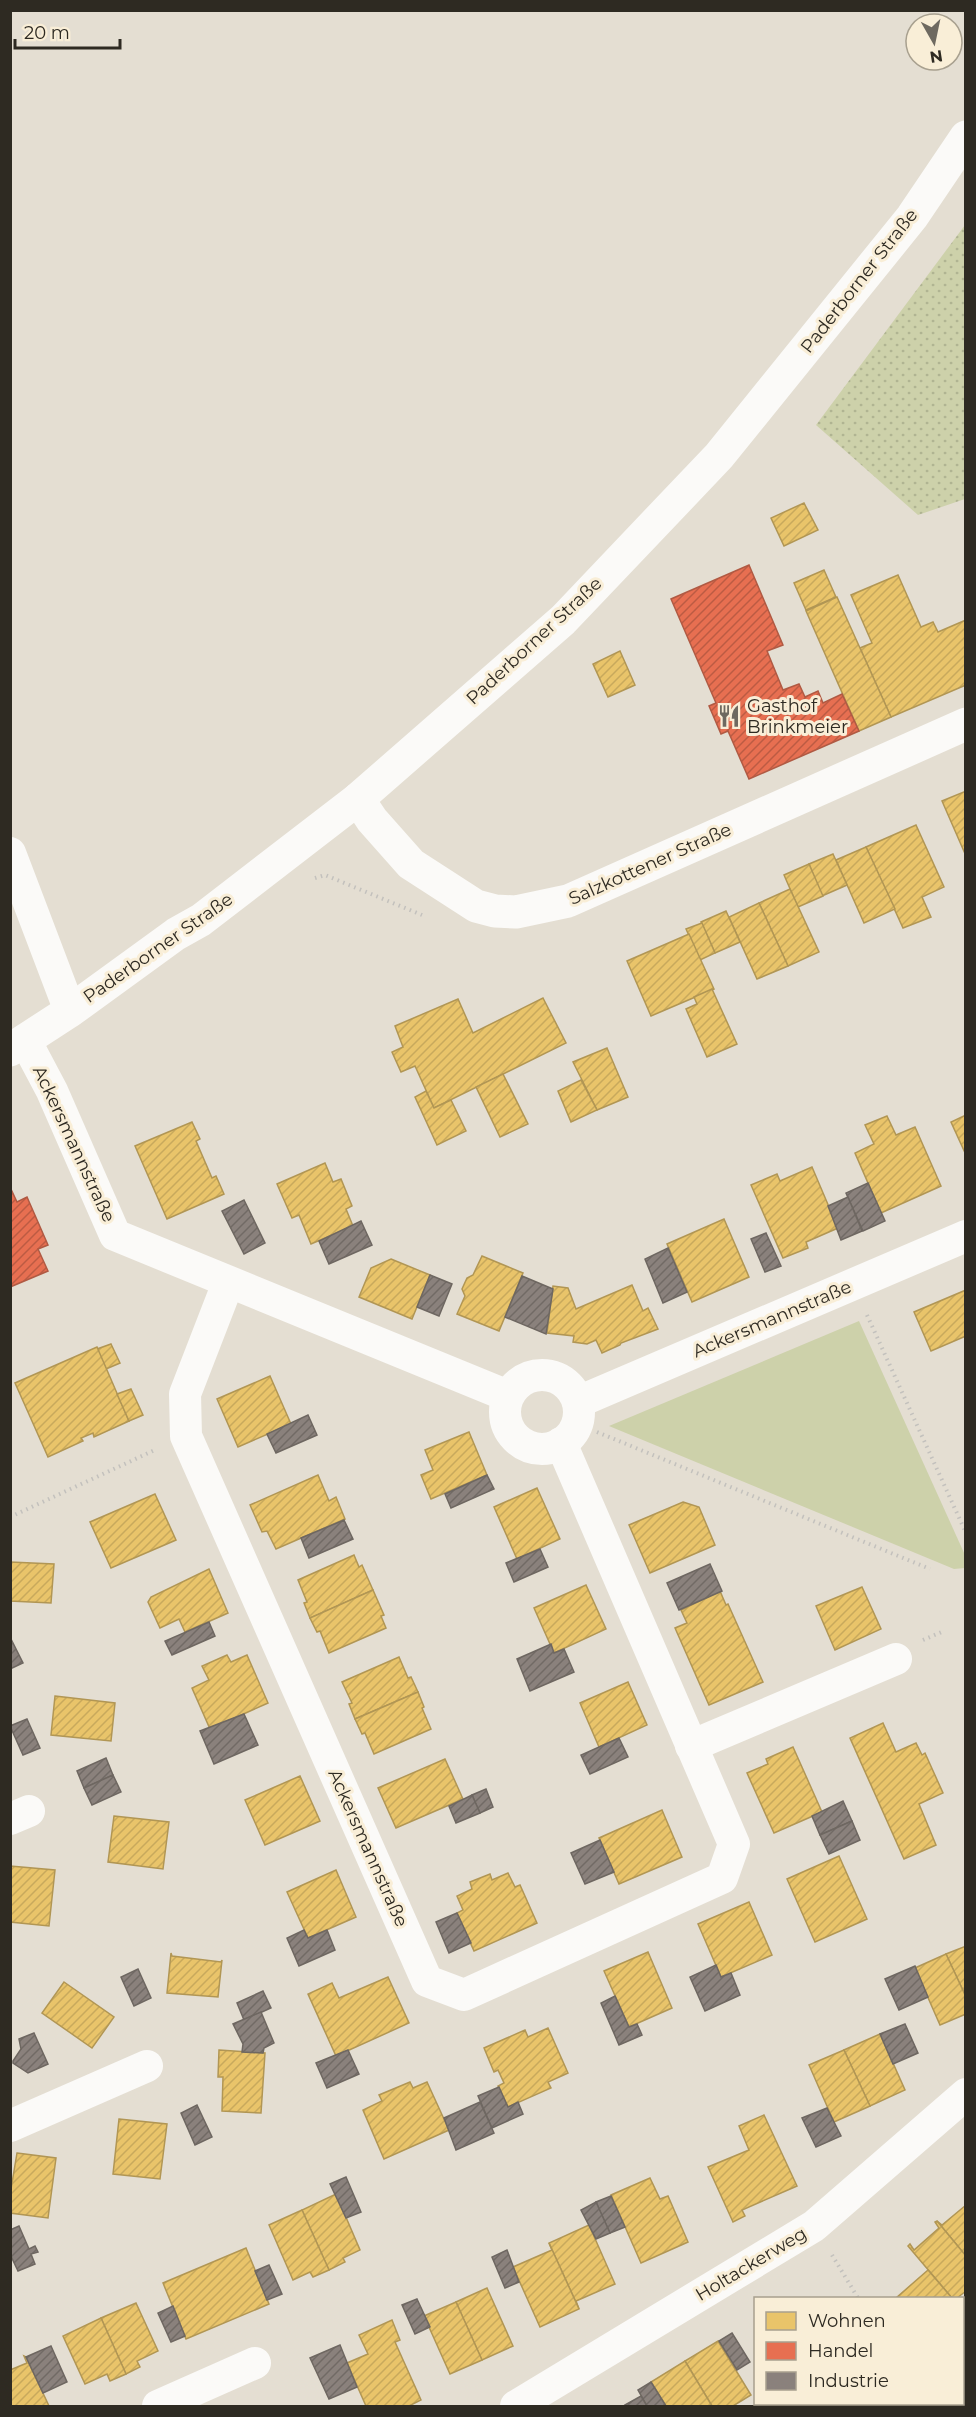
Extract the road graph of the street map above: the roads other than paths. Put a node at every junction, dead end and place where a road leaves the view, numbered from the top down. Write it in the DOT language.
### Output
graph roads {
  1 [pos="966,137"];
  2 [pos="966,724"];
  3 [pos="358,799"];
  4 [pos="10,852"];
  5 [pos="70,1011"];
  6 [pos="18,1045"];
  7 [pos="966,1236"];
  8 [pos="228,1283"];
  9 [pos="508,1396"];
  10 [pos="572,1424"];
  11 [pos="896,1659"];
  12 [pos="691,1746"];
  13 [pos="147,2066"];
  14 [pos="966,2094"];
  15 [pos="10,2126"];
  16 [pos="255,2363"];
  17 [pos="158,2406"];
  18 [pos="516,2406"];
  1 -- 3 [label="main road, Paderborner Straße"];
  2 -- 3 [label="main road, Salzkottener Straße"];
  3 -- 5 [label="main road, Paderborner Straße"];
  4 -- 5 [label="street"];
  5 -- 6 [label="main road, Paderborner Straße"];
  6 -- 8 [label="street, Ackersmannstraße"];
  7 -- 10 [label="street, Ackersmannstraße"];
  8 -- 9 [label="street, Ackersmannstraße"];
  8 -- 12 [label="street, Ackersmannstraße"];
  9 -- 10 [label="street, Ackersmannstraße"];
  9 -- 10 [label="street, Ackersmannstraße"];
  10 -- 12 [label="street, Ackersmannstraße"];
  11 -- 12 [label="street"];
  13 -- 15 [label="street"];
  14 -- 18 [label="street, Holtackerweg"];
  16 -- 17 [label="street"];
}
